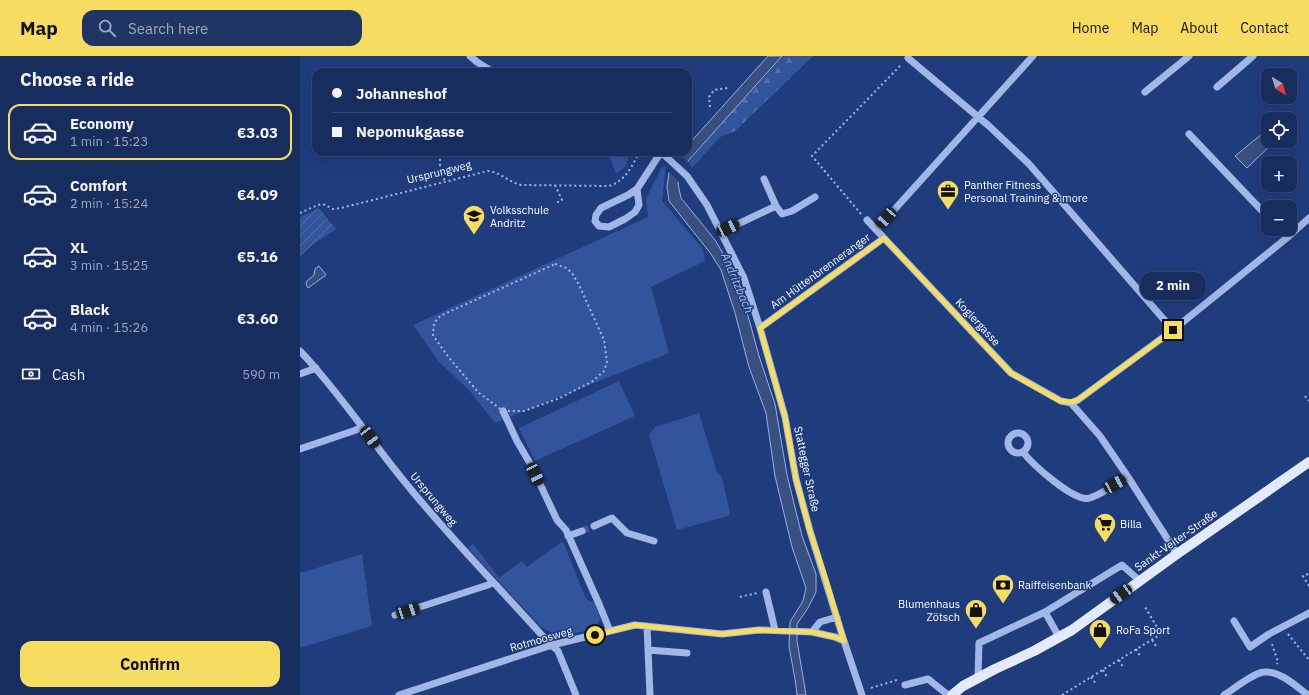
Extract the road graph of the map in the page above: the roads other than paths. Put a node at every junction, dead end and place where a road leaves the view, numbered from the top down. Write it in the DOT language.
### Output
graph roads {
  1 [pos="470,56"];
  2 [pos="1034,56"];
  3 [pos="1189,56"];
  4 [pos="1253,56"];
  5 [pos="908,58"];
  6 [pos="487,68"];
  7 [pos="1217,87"];
  8 [pos="1144,92"];
  9 [pos="978,117"];
  10 [pos="1190,134"];
  11 [pos="658,156"];
  12 [pos="666,156"];
  13 [pos="764,179"];
  14 [pos="637,189"];
  15 [pos="815,197"];
  16 [pos="776,206"];
  17 [pos="1261,210"];
  18 [pos="1309,218"];
  19 [pos="867,220"];
  20 [pos="876,230"];
  21 [pos="721,232"];
  22 [pos="1288,237"];
  23 [pos="884,238"];
  24 [pos="760,328"];
  25 [pos="1173,330"];
  26 [pos="300,351"];
  27 [pos="316,368"];
  28 [pos="300,374"];
  29 [pos="1071,402"];
  30 [pos="503,411"];
  31 [pos="362,427"];
  32 [pos="300,449"];
  33 [pos="1023,452"];
  34 [pos="1309,462"];
  35 [pos="1128,477"];
  36 [pos="594,526"];
  37 [pos="582,531"];
  38 [pos="568,536"];
  39 [pos="654,541"];
  40 [pos="1177,554"];
  41 [pos="1140,580"];
  42 [pos="493,582"];
  43 [pos="766,592"];
  44 [pos="1045,612"];
  45 [pos="1309,613"];
  46 [pos="395,615"];
  47 [pos="837,617"];
  48 [pos="1234,621"];
  49 [pos="647,626"];
  50 [pos="610,631"];
  51 [pos="779,631"];
  52 [pos="812,632"];
  53 [pos="1059,637"];
  54 [pos="844,641"];
  55 [pos="552,645"];
  56 [pos="648,650"];
  57 [pos="687,654"];
  58 [pos="978,678"];
  59 [pos="905,685"];
  60 [pos="399,695"];
  61 [pos="576,695"];
  62 [pos="650,695"];
  63 [pos="862,695"];
  64 [pos="948,695"];
  65 [pos="952,695"];
  66 [pos="1224,695"];
  67 [pos="1308,695"];
  1 -- 6 [label="street"];
  2 -- 9 [label="street, Am Hüttenbrenneranger"];
  3 -- 8 [label="street"];
  4 -- 7 [label="street"];
  5 -- 9 [label="street"];
  9 -- 20 [label="street, Am Hüttenbrenneranger"];
  9 -- 25 [label="street"];
  10 -- 17 [label="street"];
  11 -- 14 [label="street, Stattegger Straße"];
  12 -- 21 [label="street, Stattegger Straße"];
  13 -- 16 [label="street"];
  14 -- 14 [label="street, Stattegger Straße"];
  15 -- 16 [label="street"];
  16 -- 21 [label="street"];
  18 -- 22 [label="street"];
  19 -- 20 [label="street, Am Hüttenbrenneranger"];
  20 -- 23 [label="street, Am Hüttenbrenneranger"];
  21 -- 24 [label="street, Stattegger Straße"];
  22 -- 25 [label="street"];
  23 -- 24 [label="street, Am Hüttenbrenneranger"];
  23 -- 29 [label="street, Koglergasse"];
  24 -- 47 [label="street, Stattegger Straße"];
  25 -- 29 [label="street"];
  26 -- 27 [label="street, Ursprungweg"];
  27 -- 28 [label="street"];
  27 -- 31 [label="street, Ursprungweg"];
  29 -- 35 [label="street"];
  30 -- 38 [label="street"];
  31 -- 32 [label="street"];
  31 -- 42 [label="street, Ursprungweg"];
  33 -- 35 [label="street"];
  34 -- 40 [label="main road, Sankt-Veiter-Straße"];
  35 -- 40 [label="street"];
  36 -- 39 [label="street"];
  37 -- 38 [label="street"];
  38 -- 50 [label="street"];
  40 -- 41 [label="main road, Sankt-Veiter-Straße"];
  41 -- 44 [label="street"];
  41 -- 53 [label="main road, Sankt-Veiter-Straße"];
  42 -- 46 [label="street"];
  42 -- 55 [label="street, Ursprungweg"];
  43 -- 51 [label="street"];
  44 -- 53 [label="street"];
  44 -- 58 [label="street"];
  45 -- 48 [label="street"];
  47 -- 52 [label="street"];
  47 -- 54 [label="street, Stattegger Straße"];
  49 -- 50 [label="street, Rotmoosweg"];
  49 -- 51 [label="street, Rotmoosweg"];
  49 -- 56 [label="street"];
  50 -- 55 [label="street, Rotmoosweg"];
  51 -- 52 [label="street, Rotmoosweg"];
  52 -- 54 [label="street, Rotmoosweg"];
  53 -- 58 [label="main road, Sankt-Veiter-Straße"];
  54 -- 63 [label="street, Stattegger Straße"];
  55 -- 60 [label="street, Rotmoosweg"];
  55 -- 61 [label="street, Ursprungweg"];
  56 -- 57 [label="street"];
  56 -- 62 [label="street"];
  58 -- 65 [label="main road, Sankt-Veiter-Straße"];
  59 -- 64 [label="street"];
  66 -- 67 [label="street"];
}
